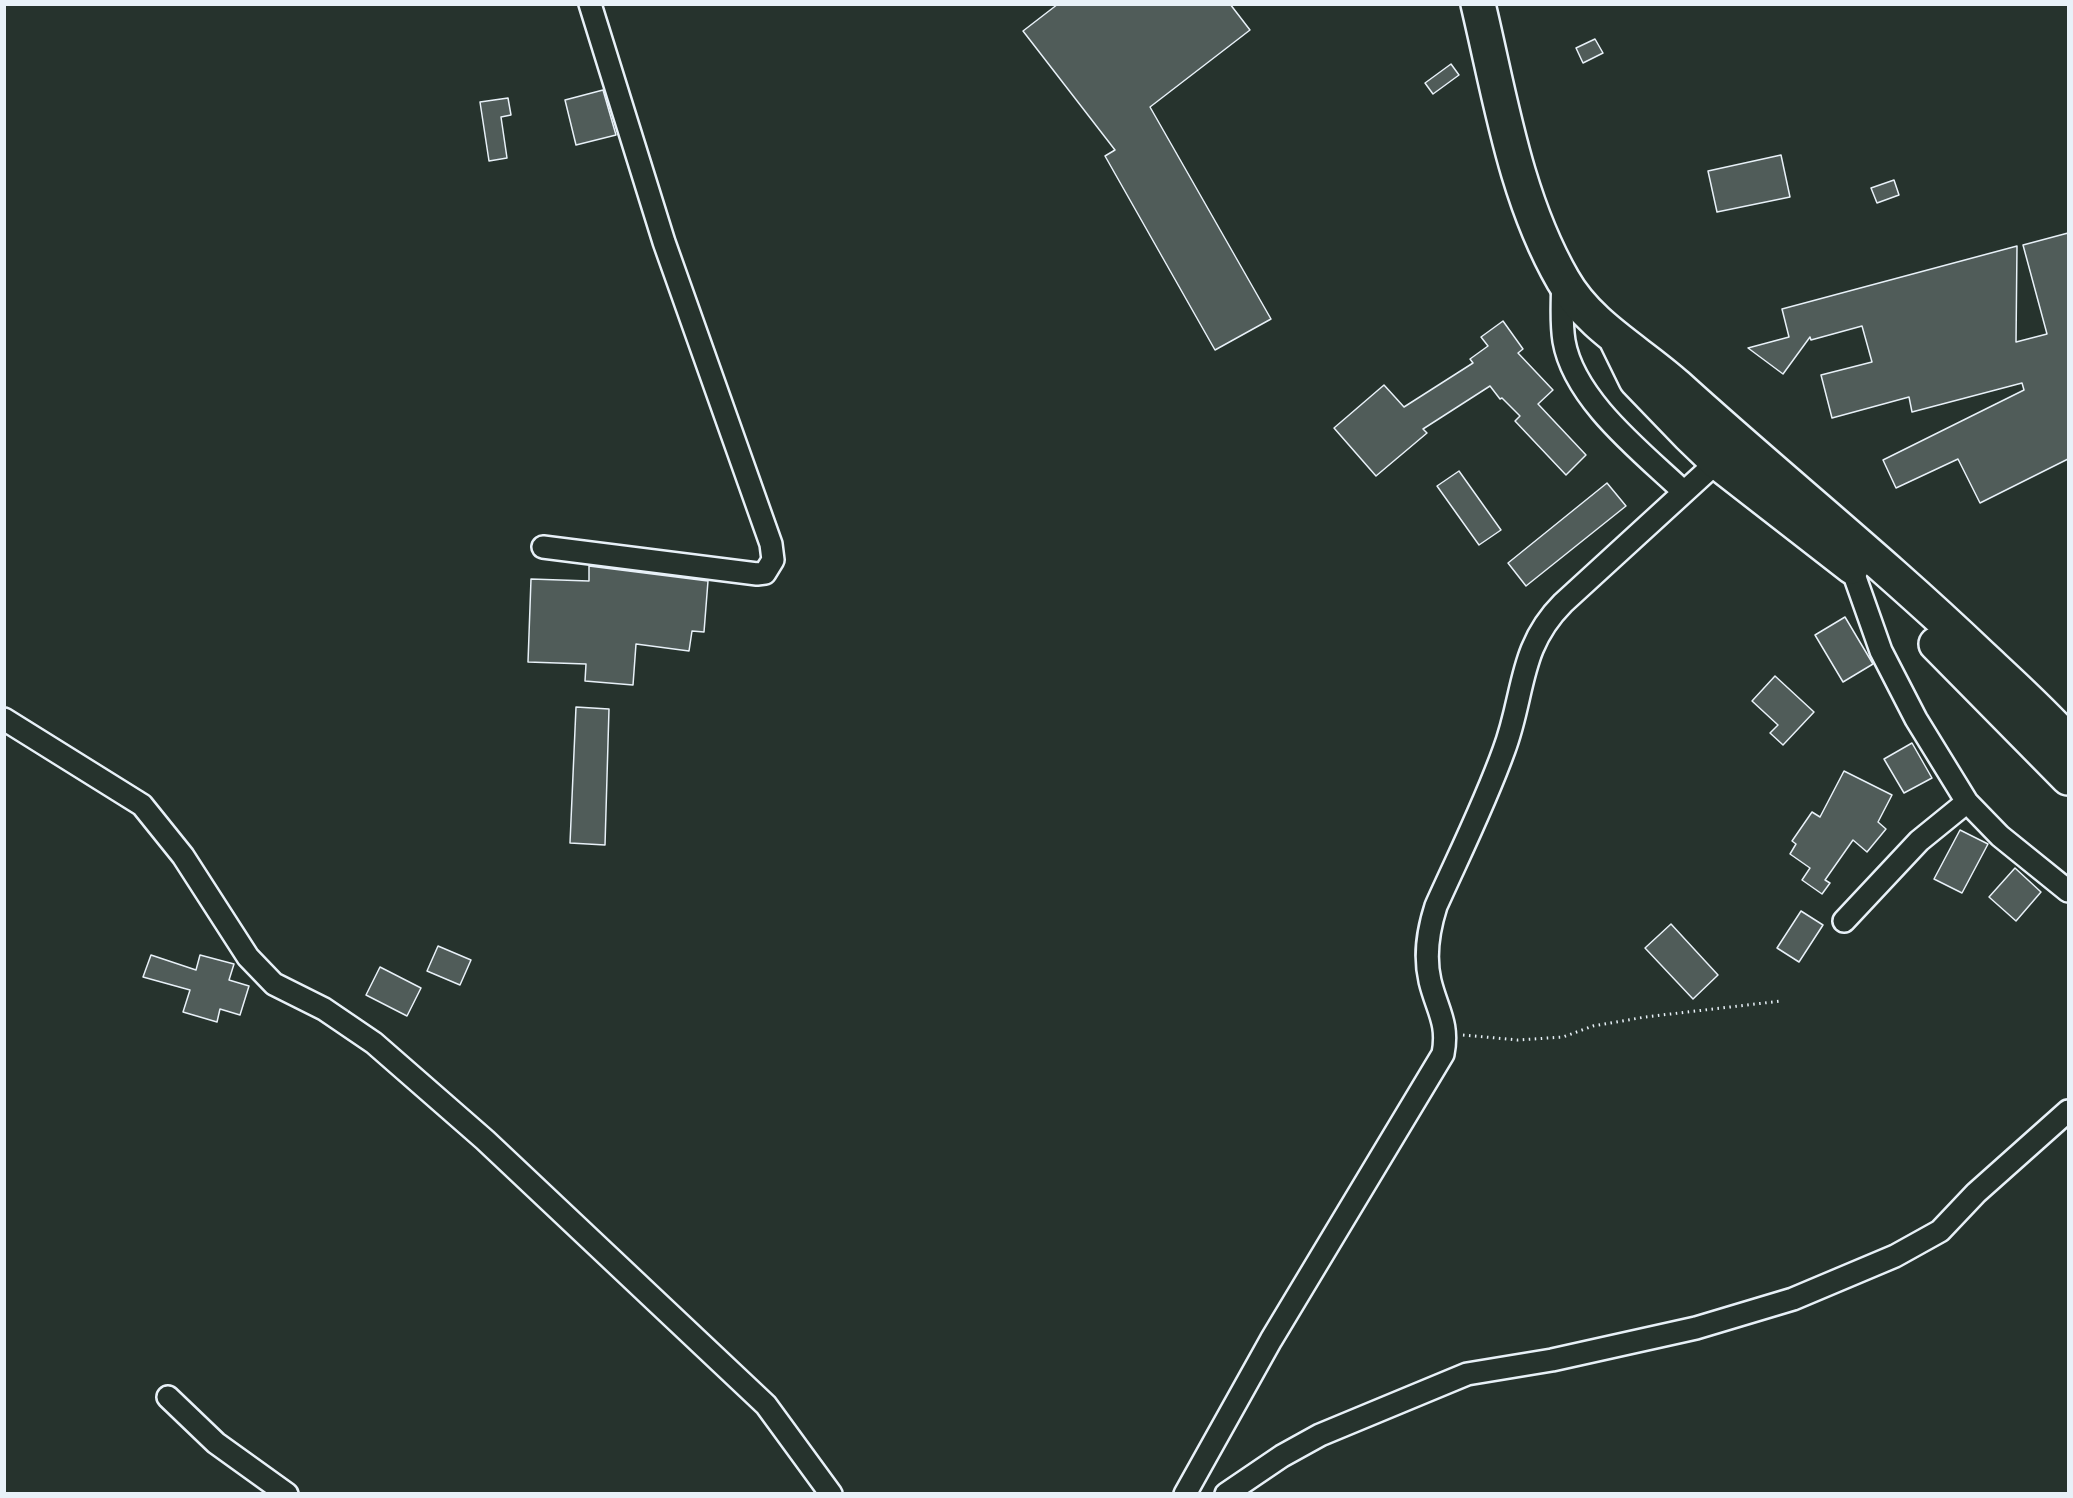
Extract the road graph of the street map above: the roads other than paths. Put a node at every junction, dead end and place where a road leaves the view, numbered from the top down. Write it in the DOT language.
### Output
graph roads {
  1 [pos="590,4"];
  2 [pos="1478,4"];
  3 [pos="1563,281"];
  4 [pos="1615,337"];
  5 [pos="1717,462"];
  6 [pos="1683,492"];
  7 [pos="543,548"];
  8 [pos="1851,566"];
  9 [pos="4,719"];
  10 [pos="2068,741"];
  11 [pos="2068,778"];
  12 [pos="1967,802"];
  13 [pos="2068,891"];
  14 [pos="1844,921"];
  15 [pos="2068,1111"];
  16 [pos="168,1397"];
  17 [pos="287,1494"];
  18 [pos="831,1494"];
  19 [pos="1185,1494"];
  20 [pos="1226,1494"];
  1 -- 7 [label="street"];
  2 -- 3 [label="main road"];
  3 -- 4 [label="main road"];
  3 -- 6 [label="street"];
  4 -- 5 [label="main road"];
  4 -- 10 [label="main road"];
  5 -- 6 [label="street"];
  5 -- 8 [label="main road"];
  6 -- 19 [label="street"];
  8 -- 11 [label="main road"];
  8 -- 12 [label="street"];
  9 -- 18 [label="street"];
  12 -- 13 [label="street"];
  12 -- 14 [label="street"];
  15 -- 20 [label="street"];
  16 -- 17 [label="street"];
}
